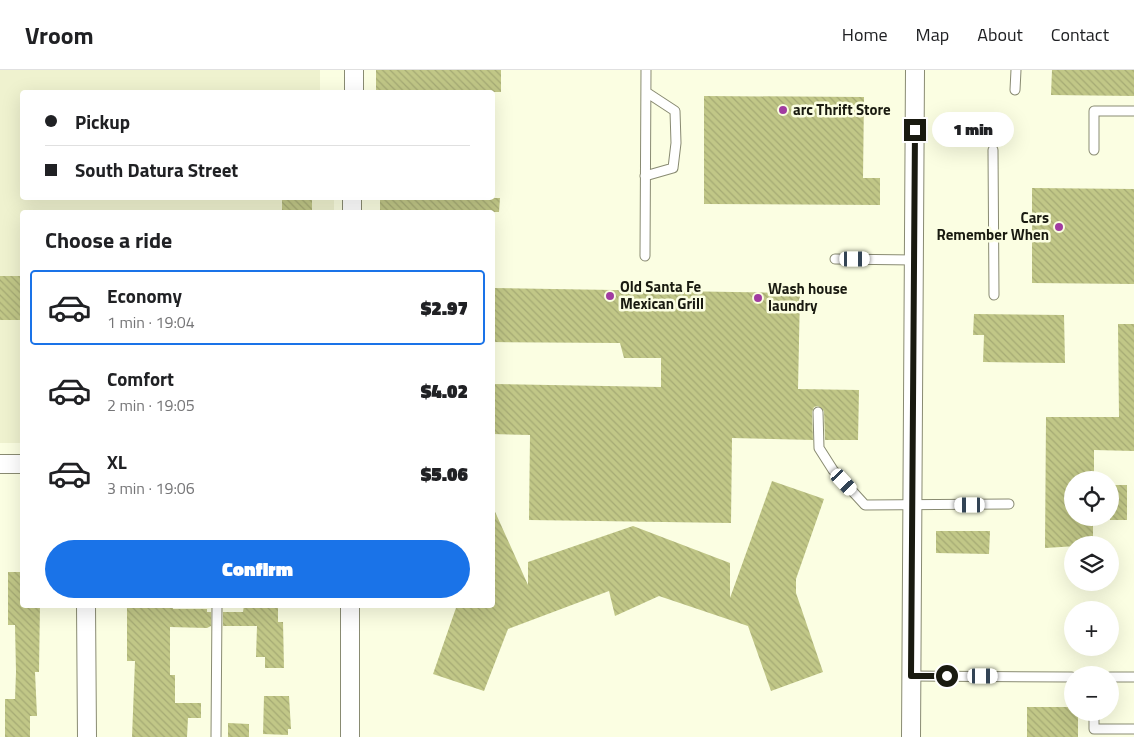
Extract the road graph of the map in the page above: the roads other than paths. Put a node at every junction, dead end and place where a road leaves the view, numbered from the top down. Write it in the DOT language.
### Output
graph roads {
  1 [pos="354,70"];
  2 [pos="646,70"];
  3 [pos="915,70"];
  4 [pos="1016,70"];
  5 [pos="354,90"];
  6 [pos="1015,90"];
  7 [pos="646,92"];
  8 [pos="1134,111"];
  9 [pos="993,150"];
  10 [pos="1094,150"];
  11 [pos="645,176"];
  12 [pos="645,256"];
  13 [pos="835,259"];
  14 [pos="914,260"];
  15 [pos="994,295"];
  16 [pos="818,412"];
  17 [pos="0,464"];
  18 [pos="20,464"];
  19 [pos="1009,504"];
  20 [pos="912,505"];
  21 [pos="86,608"];
  22 [pos="217,608"];
  23 [pos="350,608"];
  24 [pos="911,676"];
  25 [pos="1064,677"];
  26 [pos="1119,677"];
  27 [pos="1134,677"];
  28 [pos="1094,721"];
  29 [pos="1134,728"];
  30 [pos="87,737"];
  31 [pos="216,737"];
  32 [pos="350,737"];
  33 [pos="911,737"];
  1 -- 5 [label="street"];
  2 -- 7 [label="lane"];
  3 -- 14 [label="street"];
  4 -- 6 [label="lane"];
  7 -- 11 [label="lane"];
  7 -- 11 [label="lane"];
  8 -- 10 [label="lane"];
  9 -- 15 [label="lane"];
  11 -- 12 [label="lane"];
  13 -- 14 [label="lane"];
  14 -- 20 [label="street"];
  16 -- 20 [label="lane"];
  17 -- 18 [label="street"];
  19 -- 20 [label="lane"];
  20 -- 24 [label="street"];
  21 -- 30 [label="street"];
  22 -- 31 [label="lane"];
  23 -- 32 [label="street"];
  24 -- 25 [label="lane"];
  24 -- 33 [label="street"];
  26 -- 27 [label="lane"];
  28 -- 29 [label="lane"];
}
